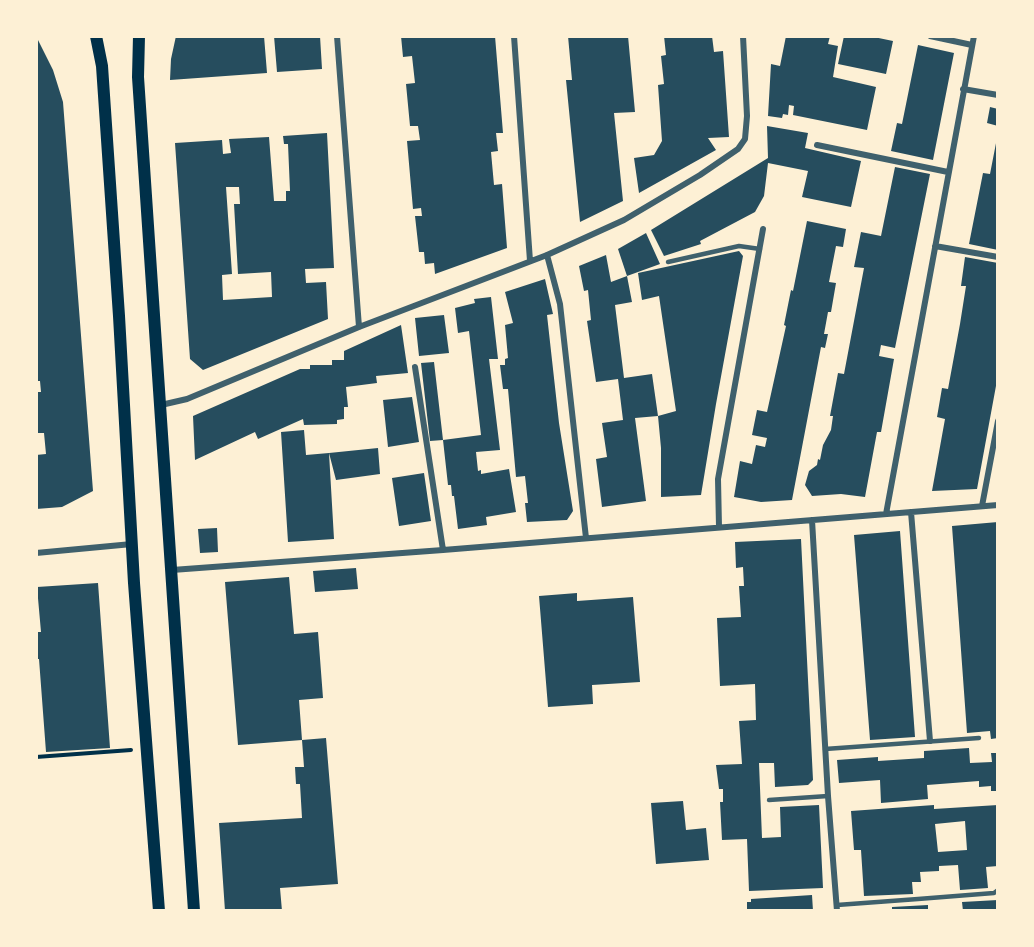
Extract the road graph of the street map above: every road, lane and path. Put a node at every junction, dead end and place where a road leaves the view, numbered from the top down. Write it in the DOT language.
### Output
graph roads {
  1 [pos="96,36"];
  2 [pos="139,36"];
  3 [pos="337,36"];
  4 [pos="514,36"];
  5 [pos="743,36"];
  6 [pos="930,36"];
  7 [pos="974,36"];
  8 [pos="972,45"];
  9 [pos="963,89"];
  10 [pos="998,95"];
  11 [pos="817,145"];
  12 [pos="948,172"];
  13 [pos="763,229"];
  14 [pos="935,246"];
  15 [pos="760,249"];
  16 [pos="547,255"];
  17 [pos="998,257"];
  18 [pos="530,261"];
  19 [pos="668,262"];
  20 [pos="359,327"];
  21 [pos="415,367"];
  22 [pos="159,405"];
  23 [pos="998,421"];
  24 [pos="998,505"];
  25 [pos="982,506"];
  26 [pos="911,512"];
  27 [pos="886,514"];
  28 [pos="812,520"];
  29 [pos="719,527"];
  30 [pos="586,538"];
  31 [pos="132,544"];
  32 [pos="443,550"];
  33 [pos="36,553"];
  34 [pos="172,570"];
  35 [pos="979,738"];
  36 [pos="930,741"];
  37 [pos="147,749"];
  38 [pos="825,749"];
  39 [pos="36,757"];
  40 [pos="828,795"];
  41 [pos="769,800"];
  42 [pos="998,890"];
  43 [pos="837,908"];
  44 [pos="159,911"];
  45 [pos="194,911"];
  1 -- 31 [label="main road"];
  2 -- 22 [label="main road"];
  3 -- 20 [label="street"];
  4 -- 18 [label="street"];
  5 -- 16 [label="street"];
  6 -- 8 [label="street"];
  7 -- 8 [label="street"];
  8 -- 9 [label="street"];
  9 -- 10 [label="street"];
  9 -- 12 [label="street"];
  11 -- 12 [label="street"];
  12 -- 14 [label="street"];
  13 -- 15 [label="street"];
  14 -- 17 [label="street"];
  14 -- 27 [label="street"];
  15 -- 19 [label="lane"];
  15 -- 29 [label="street"];
  16 -- 18 [label="street"];
  16 -- 30 [label="street"];
  18 -- 20 [label="street"];
  20 -- 22 [label="street"];
  21 -- 32 [label="street"];
  22 -- 34 [label="main road"];
  23 -- 25 [label="street"];
  24 -- 25 [label="street"];
  25 -- 26 [label="street"];
  26 -- 27 [label="street"];
  26 -- 36 [label="street"];
  27 -- 28 [label="street"];
  28 -- 29 [label="street"];
  28 -- 38 [label="street"];
  29 -- 30 [label="street"];
  30 -- 32 [label="street"];
  31 -- 33 [label="street"];
  31 -- 37 [label="main road"];
  32 -- 34 [label="street"];
  34 -- 45 [label="main road"];
  35 -- 36 [label="lane"];
  36 -- 38 [label="lane"];
  37 -- 39 [label="path"];
  37 -- 44 [label="main road"];
  38 -- 40 [label="street"];
  40 -- 41 [label="lane"];
  40 -- 43 [label="street"];
  42 -- 43 [label="lane"];
}
